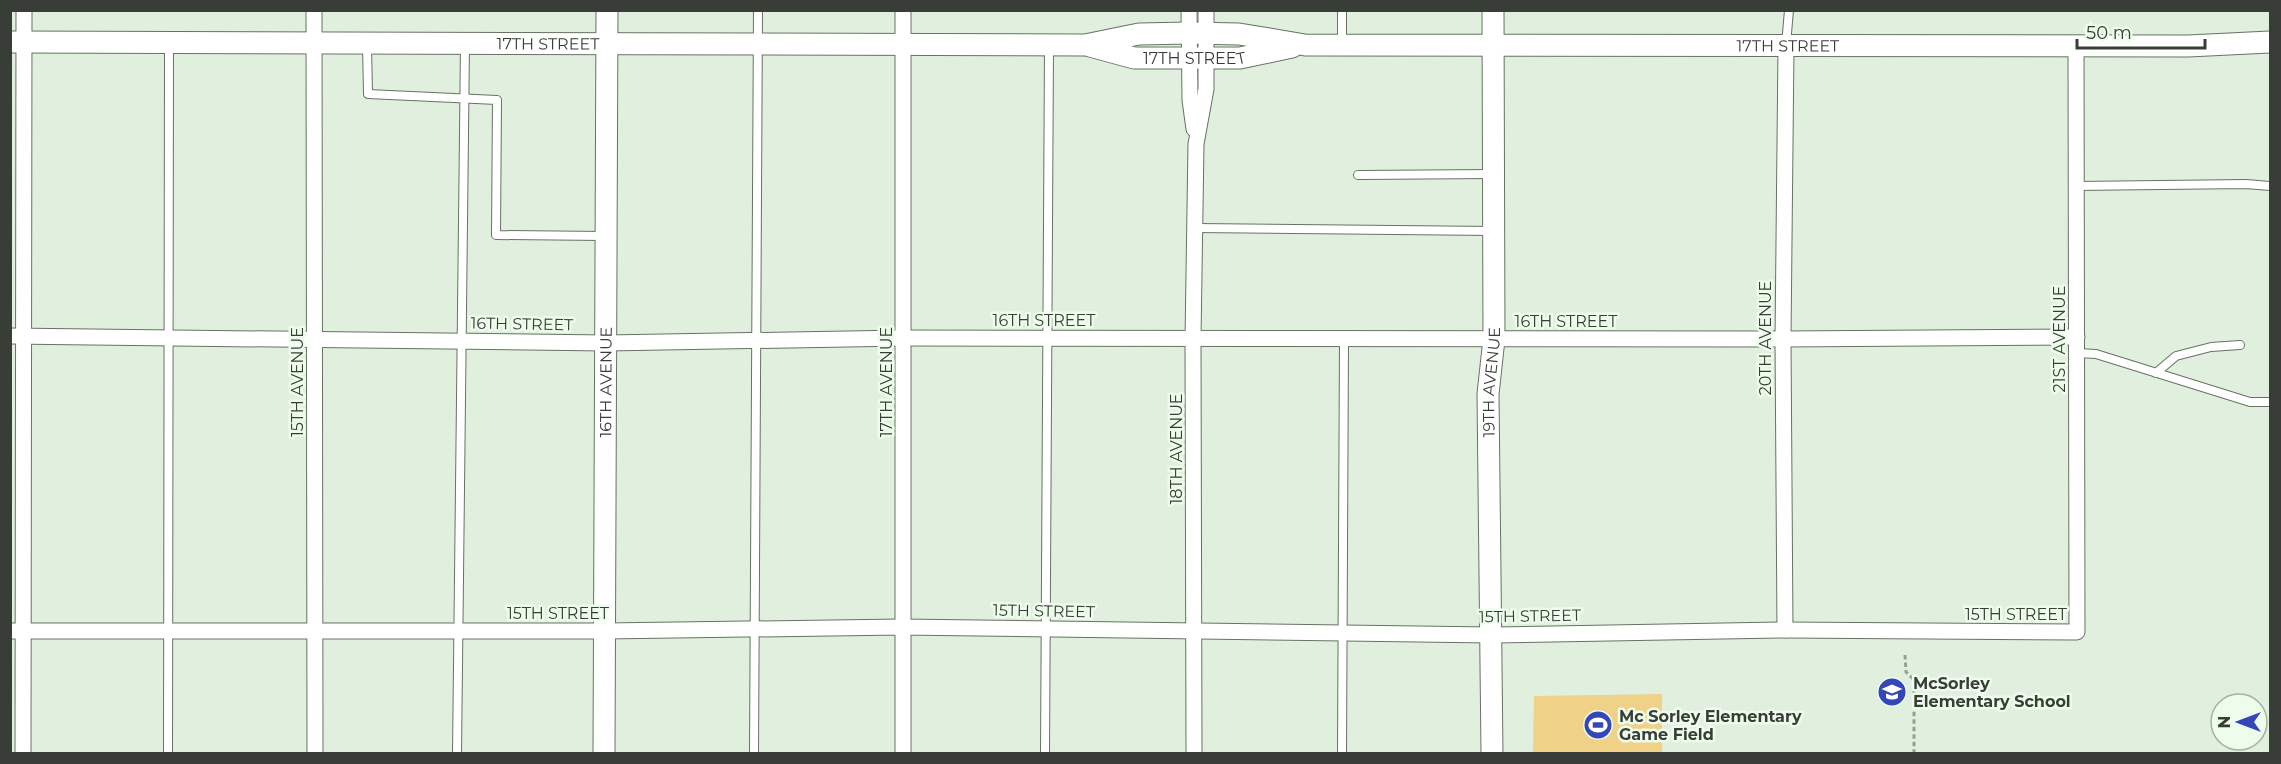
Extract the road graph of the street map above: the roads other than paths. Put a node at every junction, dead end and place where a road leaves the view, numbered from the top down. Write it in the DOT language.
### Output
graph roads {
  1 [pos="24,10"];
  2 [pos="314,10"];
  3 [pos="607,10"];
  4 [pos="758,10"];
  5 [pos="903,10"];
  6 [pos="1189,10"];
  7 [pos="1206,10"];
  8 [pos="1342,10"];
  9 [pos="1493,10"];
  10 [pos="1789,10"];
  11 [pos="1197,33"];
  12 [pos="18,42"];
  13 [pos="607,42"];
  14 [pos="2271,42"];
  15 [pos="169,43"];
  16 [pos="367,43"];
  17 [pos="465,43"];
  18 [pos="314,44"];
  19 [pos="758,44"];
  20 [pos="903,44"];
  21 [pos="1342,44"];
  22 [pos="1493,44"];
  23 [pos="1049,45"];
  24 [pos="1085,45"];
  25 [pos="1305,45"];
  26 [pos="2076,45"];
  27 [pos="1786,47"];
  28 [pos="1197,58"];
  29 [pos="464,97"];
  30 [pos="1493,174"];
  31 [pos="1358,175"];
  32 [pos="2075,186"];
  33 [pos="2271,186"];
  34 [pos="1195,228"];
  35 [pos="1494,231"];
  36 [pos="606,236"];
  37 [pos="16,336"];
  38 [pos="169,337"];
  39 [pos="2077,337"];
  40 [pos="315,338"];
  41 [pos="904,338"];
  42 [pos="1047,338"];
  43 [pos="1193,339"];
  44 [pos="1344,339"];
  45 [pos="1494,339"];
  46 [pos="1783,339"];
  47 [pos="461,340"];
  48 [pos="757,341"];
  49 [pos="606,343"];
  50 [pos="2240,345"];
  51 [pos="2077,353"];
  52 [pos="2156,373"];
  53 [pos="2271,402"];
  54 [pos="901,627"];
  55 [pos="1047,628"];
  56 [pos="755,629"];
  57 [pos="167,630"];
  58 [pos="315,630"];
  59 [pos="1785,630"];
  60 [pos="16,631"];
  61 [pos="459,631"];
  62 [pos="605,631"];
  63 [pos="1195,632"];
  64 [pos="2077,632"];
  65 [pos="1342,634"];
  66 [pos="1491,635"];
  67 [pos="23,753"];
  68 [pos="168,753"];
  69 [pos="315,753"];
  70 [pos="457,753"];
  71 [pos="604,753"];
  72 [pos="754,753"];
  73 [pos="903,753"];
  74 [pos="1045,753"];
  75 [pos="1194,753"];
  76 [pos="1342,753"];
  77 [pos="1492,753"];
  1 -- 12 [label="street"];
  2 -- 18 [label="street, 15TH AVENUE"];
  3 -- 13 [label="main road, 16TH AVENUE"];
  4 -- 19 [label="lane"];
  5 -- 20 [label="street, 17TH AVENUE"];
  6 -- 11 [label="street, 18TH AVENUE"];
  7 -- 11 [label="street, 18TH AVENUE"];
  8 -- 21 [label="lane"];
  9 -- 22 [label="main road, 19TH AVENUE"];
  10 -- 27 [label="lane"];
  11 -- 24 [label="main road, 17TH STREET"];
  11 -- 25 [label="main road, 17TH STREET"];
  11 -- 28 [label="street, 18TH AVENUE"];
  12 -- 15 [label="main road, 17TH STREET"];
  12 -- 37 [label="street"];
  13 -- 17 [label="main road, 17TH STREET"];
  13 -- 19 [label="main road, 17TH STREET"];
  13 -- 36 [label="main road, 16TH AVENUE"];
  14 -- 26 [label="main road, 17TH STREET"];
  15 -- 18 [label="main road, 17TH STREET"];
  15 -- 38 [label="lane"];
  16 -- 17 [label="main road, 17TH STREET"];
  16 -- 18 [label="main road, 17TH STREET"];
  16 -- 29 [label="lane"];
  17 -- 29 [label="lane"];
  18 -- 40 [label="street, 15TH AVENUE"];
  19 -- 20 [label="main road, 17TH STREET"];
  19 -- 48 [label="lane"];
  20 -- 23 [label="main road, 17TH STREET"];
  20 -- 41 [label="street, 17TH AVENUE"];
  21 -- 22 [label="main road, 17TH STREET"];
  21 -- 25 [label="main road, 17TH STREET"];
  22 -- 27 [label="main road, 17TH STREET"];
  22 -- 30 [label="main road, 19TH AVENUE"];
  23 -- 24 [label="main road, 17TH STREET"];
  23 -- 42 [label="lane"];
  24 -- 28 [label="main road, 17TH STREET"];
  25 -- 28 [label="main road, 17TH STREET"];
  26 -- 27 [label="main road, 17TH STREET"];
  26 -- 32 [label="street, 21ST AVENUE"];
  27 -- 46 [label="street, 20TH AVENUE"];
  28 -- 34 [label="street, 18TH AVENUE"];
  29 -- 36 [label="lane"];
  29 -- 47 [label="lane"];
  30 -- 31 [label="lane"];
  30 -- 35 [label="main road, 19TH AVENUE"];
  32 -- 33 [label="lane"];
  32 -- 39 [label="street, 21ST AVENUE"];
  34 -- 35 [label="lane"];
  34 -- 43 [label="street, 18TH AVENUE"];
  35 -- 45 [label="main road, 19TH AVENUE"];
  36 -- 49 [label="main road, 16TH AVENUE"];
  37 -- 38 [label="street, 16TH STREET"];
  37 -- 60 [label="street"];
  38 -- 40 [label="street, 16TH STREET"];
  38 -- 57 [label="lane"];
  39 -- 46 [label="street, 16TH STREET"];
  39 -- 51 [label="street, 21ST AVENUE"];
  40 -- 47 [label="street, 16TH STREET"];
  40 -- 58 [label="street, 15TH AVENUE"];
  41 -- 42 [label="street, 16TH STREET"];
  41 -- 48 [label="street, 16TH STREET"];
  41 -- 54 [label="street, 17TH AVENUE"];
  42 -- 43 [label="street, 16TH STREET"];
  42 -- 55 [label="lane"];
  43 -- 44 [label="street, 16TH STREET"];
  43 -- 63 [label="street, 18TH AVENUE"];
  44 -- 45 [label="street, 16TH STREET"];
  44 -- 65 [label="lane"];
  45 -- 46 [label="street, 16TH STREET"];
  45 -- 66 [label="main road, 19TH AVENUE"];
  46 -- 59 [label="street, 20TH AVENUE"];
  47 -- 49 [label="street, 16TH STREET"];
  47 -- 61 [label="lane"];
  48 -- 49 [label="street, 16TH STREET"];
  48 -- 56 [label="lane"];
  49 -- 62 [label="main road, 16TH AVENUE"];
  50 -- 52 [label="lane"];
  51 -- 52 [label="lane"];
  51 -- 64 [label="street, 21ST AVENUE"];
  52 -- 53 [label="lane"];
  54 -- 55 [label="street, 15TH STREET"];
  54 -- 56 [label="street, 15TH STREET"];
  54 -- 73 [label="street, 17TH AVENUE"];
  55 -- 63 [label="street, 15TH STREET"];
  55 -- 74 [label="lane"];
  56 -- 62 [label="street, 15TH STREET"];
  56 -- 72 [label="lane"];
  57 -- 58 [label="street, 15TH STREET"];
  57 -- 60 [label="street, 15TH STREET"];
  57 -- 68 [label="lane"];
  58 -- 61 [label="street, 15TH STREET"];
  58 -- 69 [label="street, 15TH AVENUE"];
  59 -- 64 [label="street, 15TH STREET"];
  59 -- 66 [label="street, 15TH STREET"];
  60 -- 67 [label="street"];
  61 -- 62 [label="street, 15TH STREET"];
  61 -- 70 [label="lane"];
  62 -- 71 [label="main road, 16TH AVENUE"];
  63 -- 65 [label="street, 15TH STREET"];
  63 -- 75 [label="street, 18TH AVENUE"];
  65 -- 66 [label="street, 15TH STREET"];
  65 -- 76 [label="lane"];
  66 -- 77 [label="main road, 19TH AVENUE"];
}
